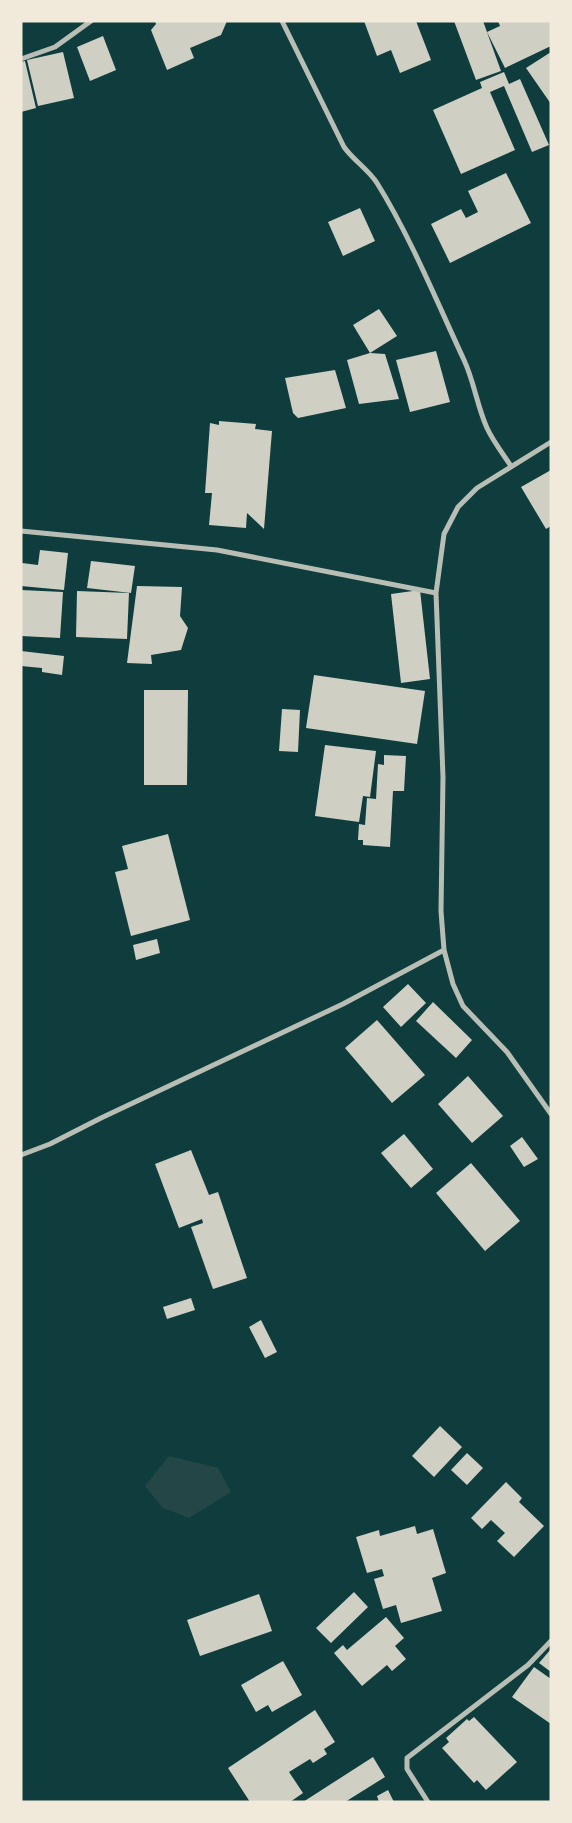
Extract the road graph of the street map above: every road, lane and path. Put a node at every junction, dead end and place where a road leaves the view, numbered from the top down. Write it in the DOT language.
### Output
graph roads {
  1 [pos="91,21"];
  2 [pos="282,21"];
  3 [pos="21,59"];
  4 [pos="551,442"];
  5 [pos="511,466"];
  6 [pos="21,531"];
  7 [pos="436,593"];
  8 [pos="444,950"];
  9 [pos="551,1114"];
  10 [pos="21,1155"];
  11 [pos="551,1641"];
  12 [pos="428,1802"];
  1 -- 3 [label="street"];
  2 -- 5 [label="street"];
  4 -- 5 [label="street"];
  5 -- 7 [label="street"];
  6 -- 7 [label="street"];
  7 -- 8 [label="street"];
  8 -- 9 [label="street"];
  8 -- 10 [label="street"];
  11 -- 12 [label="street"];
}
